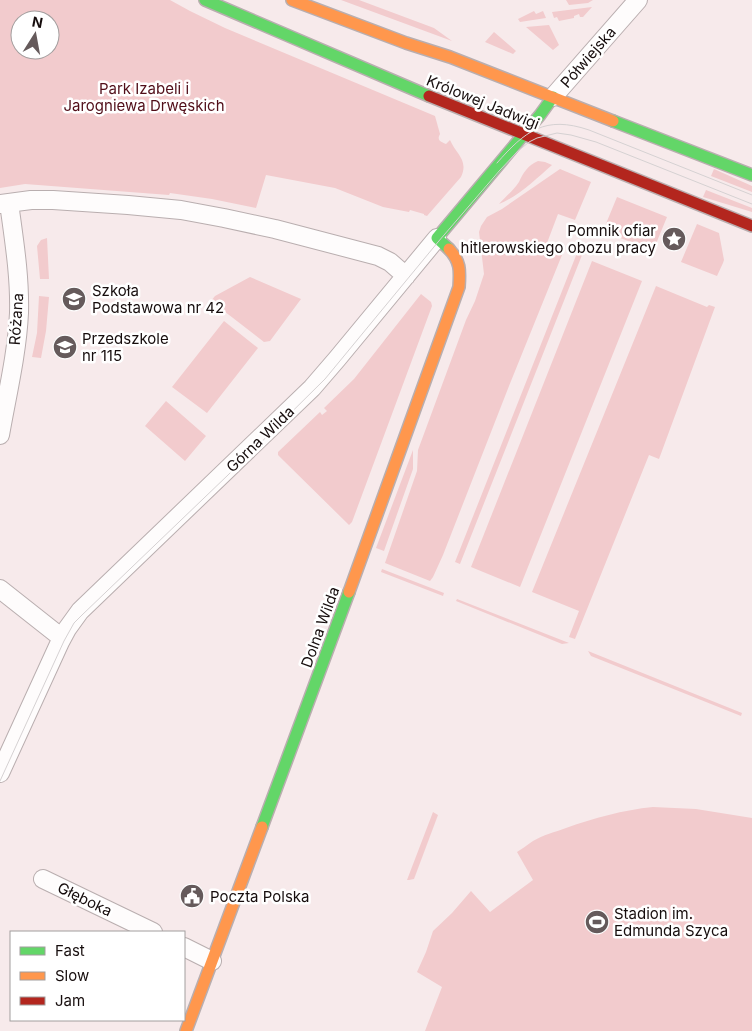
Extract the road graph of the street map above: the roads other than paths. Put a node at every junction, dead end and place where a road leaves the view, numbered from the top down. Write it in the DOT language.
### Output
graph roads {
  1 [pos="205,0"];
  2 [pos="292,0"];
  3 [pos="638,0"];
  4 [pos="553,97"];
  5 [pos="540,115"];
  6 [pos="523,134"];
  7 [pos="752,174"];
  8 [pos="5,203"];
  9 [pos="752,226"];
  10 [pos="437,238"];
  11 [pos="406,276"];
  12 [pos="0,435"];
  13 [pos="0,589"];
  14 [pos="62,638"];
  15 [pos="0,772"];
  16 [pos="43,879"];
  17 [pos="151,931"];
  18 [pos="185,948"];
  19 [pos="212,961"];
  20 [pos="186,1031"];
  1 -- 6 [label="street, Królowej Jadwigi"];
  2 -- 4 [label="street, Królowej Jadwigi"];
  3 -- 4 [label="street, Półwiejska"];
  4 -- 5 [label="street, Półwiejska"];
  4 -- 7 [label="street, Królowej Jadwigi"];
  5 -- 6 [label="street, Górna Wilda"];
  6 -- 9 [label="street, Królowej Jadwigi"];
  6 -- 10 [label="street, Górna Wilda"];
  8 -- 11 [label="street"];
  8 -- 12 [label="street, Różana"];
  10 -- 11 [label="street, Górna Wilda"];
  10 -- 19 [label="street, Dolna Wilda"];
  11 -- 14 [label="street, Górna Wilda"];
  13 -- 14 [label="street"];
  14 -- 15 [label="street, Górna Wilda"];
  16 -- 17 [label="street, Głęboka"];
  18 -- 19 [label="street"];
  19 -- 20 [label="street, Dolna Wilda"];
}
